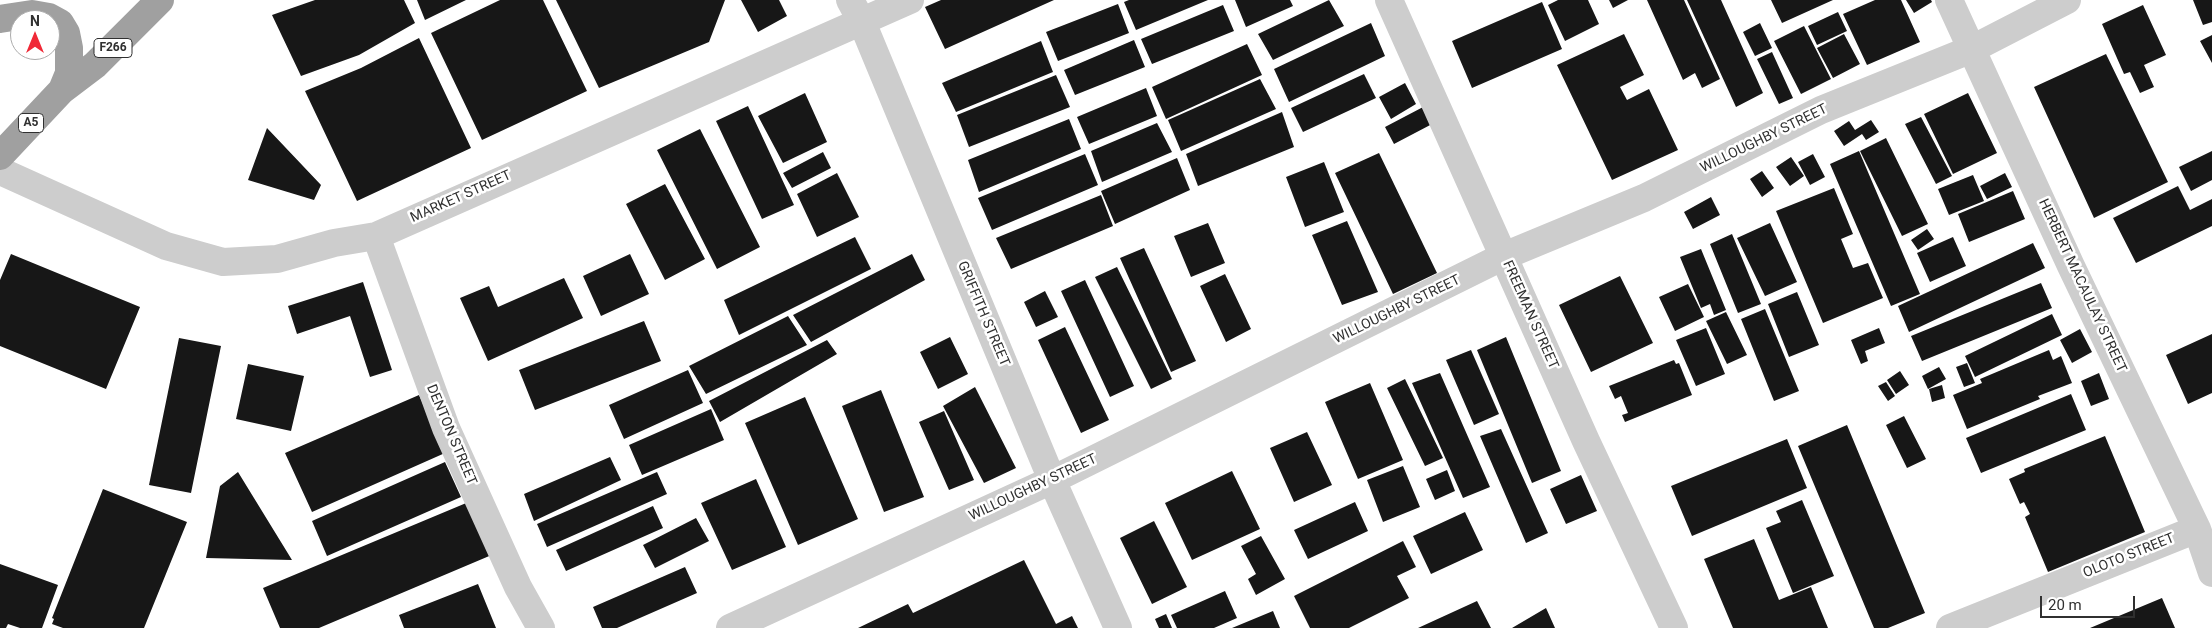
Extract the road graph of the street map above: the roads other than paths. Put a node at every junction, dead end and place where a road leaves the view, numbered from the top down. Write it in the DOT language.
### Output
graph roads {
  1 [pos="160,0"];
  2 [pos="910,0"];
  3 [pos="1389,0"];
  4 [pos="1949,0"];
  5 [pos="2066,0"];
  6 [pos="856,11"];
  7 [pos="0,19"];
  8 [pos="1972,49"];
  9 [pos="62,90"];
  10 [pos="0,156"];
  11 [pos="0,171"];
  12 [pos="376,236"];
  13 [pos="1504,256"];
  14 [pos="1052,480"];
  15 [pos="2197,529"];
  16 [pos="2212,573"];
  17 [pos="541,628"];
  18 [pos="730,628"];
  19 [pos="1118,628"];
  20 [pos="1674,628"];
  21 [pos="1950,628"];
  1 -- 9 [label="highway, F266"];
  2 -- 6 [label="street, MARKET STREET"];
  3 -- 13 [label="street, FREEMAN STREET"];
  4 -- 8 [label="street, HERBERT MACAULAY STREET"];
  5 -- 8 [label="street, WILLOUGHBY STREET"];
  6 -- 12 [label="street, MARKET STREET"];
  6 -- 14 [label="street, GRIFFITH STREET"];
  7 -- 9 [label="highway"];
  8 -- 13 [label="street, WILLOUGHBY STREET"];
  8 -- 15 [label="street, HERBERT MACAULAY STREET"];
  9 -- 10 [label="highway, A5"];
  11 -- 12 [label="street, MARKET STREET"];
  12 -- 17 [label="street, DENTON STREET"];
  13 -- 14 [label="street, WILLOUGHBY STREET"];
  13 -- 20 [label="street, FREEMAN STREET"];
  14 -- 18 [label="street, WILLOUGHBY STREET"];
  14 -- 19 [label="street, GRIFFITH STREET"];
  15 -- 16 [label="street, HERBERT MACAULAY STREET"];
  15 -- 21 [label="street, OLOTO STREET"];
}
